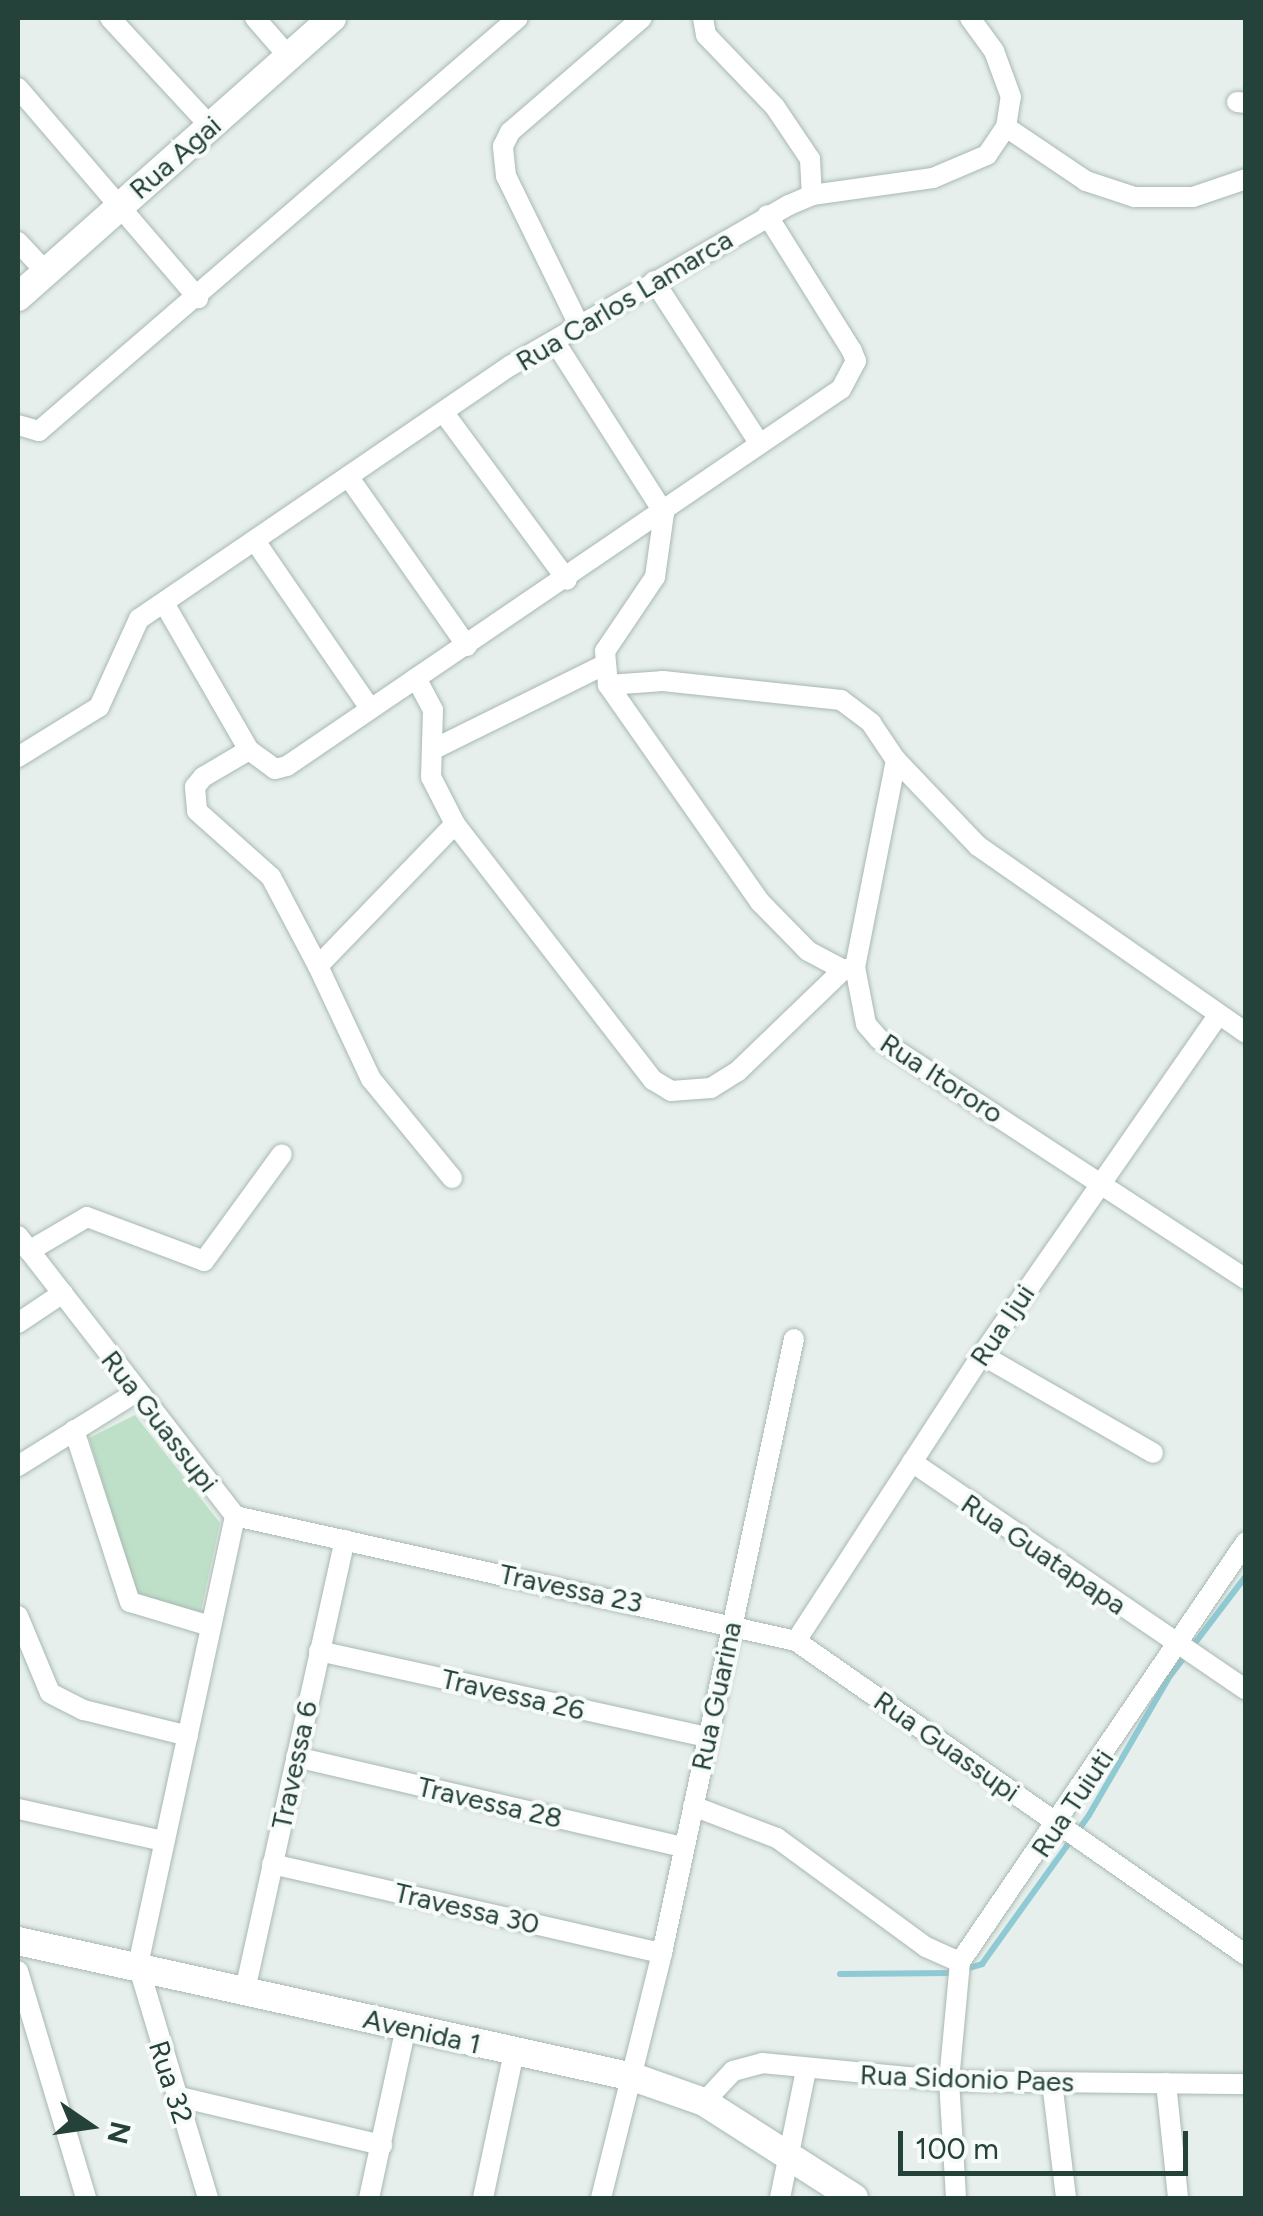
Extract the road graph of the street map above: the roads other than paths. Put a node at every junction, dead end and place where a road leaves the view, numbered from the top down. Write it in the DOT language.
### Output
graph roads {
  1 [pos="110,18"];
  2 [pos="255,18"];
  3 [pos="332,18"];
  4 [pos="518,18"];
  5 [pos="642,18"];
  6 [pos="703,18"];
  7 [pos="970,18"];
  8 [pos="289,57"];
  9 [pos="18,88"];
  10 [pos="210,126"];
  11 [pos="1006,127"];
  12 [pos="1246,179"];
  13 [pos="812,195"];
  14 [pos="120,205"];
  15 [pos="767,216"];
  16 [pos="18,242"];
  17 [pos="46,272"];
  18 [pos="654,281"];
  19 [pos="18,297"];
  20 [pos="198,298"];
  21 [pos="579,326"];
  22 [pos="555,342"];
  23 [pos="444,413"];
  24 [pos="18,425"];
  25 [pos="760,444"];
  26 [pos="350,479"];
  27 [pos="664,513"];
  28 [pos="255,542"];
  29 [pos="567,580"];
  30 [pos="164,603"];
  31 [pos="467,646"];
  32 [pos="605,675"];
  33 [pos="416,678"];
  34 [pos="370,707"];
  35 [pos="250,750"];
  36 [pos="432,750"];
  37 [pos="18,757"];
  38 [pos="896,760"];
  39 [pos="455,824"];
  40 [pos="318,966"];
  41 [pos="849,968"];
  42 [pos="1218,1016"];
  43 [pos="1246,1033"];
  44 [pos="282,1154"];
  45 [pos="452,1178"];
  46 [pos="1101,1181"];
  47 [pos="23,1244"];
  48 [pos="1246,1279"];
  49 [pos="63,1293"];
  50 [pos="18,1323"];
  51 [pos="794,1339"];
  52 [pos="982,1355"];
  53 [pos="135,1393"];
  54 [pos="74,1430"];
  55 [pos="1154,1454"];
  56 [pos="912,1462"];
  57 [pos="18,1466"];
  58 [pos="235,1516"];
  59 [pos="345,1540"];
  60 [pos="1246,1542"];
  61 [pos="18,1616"];
  62 [pos="731,1622"];
  63 [pos="210,1626"];
  64 [pos="796,1641"];
  65 [pos="1189,1650"];
  66 [pos="319,1651"];
  67 [pos="1246,1690"];
  68 [pos="188,1736"];
  69 [pos="707,1737"];
  70 [pos="296,1757"];
  71 [pos="693,1806"];
  72 [pos="18,1809"];
  73 [pos="1065,1829"];
  74 [pos="163,1842"];
  75 [pos="684,1847"];
  76 [pos="272,1864"];
  77 [pos="18,1941"];
  78 [pos="662,1953"];
  79 [pos="1246,1955"];
  80 [pos="138,1965"];
  81 [pos="18,1970"];
  82 [pos="959,1971"];
  83 [pos="245,1990"];
  84 [pos="406,2027"];
  85 [pos="514,2052"];
  86 [pos="806,2070"];
  87 [pos="633,2077"];
  88 [pos="949,2081"];
  89 [pos="1052,2082"];
  90 [pos="1166,2084"];
  91 [pos="1246,2084"];
  92 [pos="176,2096"];
  93 [pos="704,2102"];
  94 [pos="382,2146"];
  95 [pos="790,2154"];
  96 [pos="86,2198"];
  97 [pos="208,2198"];
  98 [pos="369,2198"];
  99 [pos="483,2198"];
  100 [pos="601,2198"];
  101 [pos="780,2198"];
  102 [pos="854,2198"];
  103 [pos="956,2198"];
  104 [pos="1066,2198"];
  105 [pos="1178,2198"];
  1 -- 10 [label="street"];
  2 -- 8 [label="street"];
  3 -- 8 [label="street, Rua Agai"];
  4 -- 20 [label="street"];
  5 -- 21 [label="street"];
  6 -- 13 [label="street"];
  7 -- 11 [label="street"];
  8 -- 10 [label="street, Rua Agai"];
  9 -- 14 [label="street"];
  10 -- 14 [label="street, Rua Agai"];
  11 -- 12 [label="street"];
  11 -- 13 [label="street, Rua Carlos Lamarca"];
  13 -- 15 [label="street, Rua Carlos Lamarca"];
  14 -- 17 [label="street, Rua Agai"];
  14 -- 20 [label="street"];
  15 -- 18 [label="street, Rua Carlos Lamarca"];
  15 -- 25 [label="street"];
  16 -- 17 [label="street"];
  17 -- 19 [label="street, Rua Agai"];
  18 -- 21 [label="street, Rua Carlos Lamarca"];
  18 -- 25 [label="street"];
  20 -- 24 [label="street"];
  21 -- 22 [label="street, Rua Carlos Lamarca"];
  22 -- 23 [label="street, Rua Carlos Lamarca"];
  22 -- 27 [label="street"];
  23 -- 26 [label="street, Rua Carlos Lamarca"];
  23 -- 29 [label="street"];
  25 -- 27 [label="street"];
  26 -- 28 [label="street, Rua Carlos Lamarca"];
  26 -- 31 [label="street"];
  27 -- 29 [label="street"];
  27 -- 32 [label="street"];
  28 -- 30 [label="street, Rua Carlos Lamarca"];
  28 -- 34 [label="street"];
  29 -- 31 [label="street"];
  30 -- 35 [label="street"];
  30 -- 37 [label="street, Rua Carlos Lamarca"];
  31 -- 33 [label="street"];
  32 -- 36 [label="street"];
  32 -- 38 [label="street"];
  32 -- 41 [label="street"];
  33 -- 34 [label="street"];
  33 -- 36 [label="street"];
  34 -- 35 [label="street"];
  35 -- 40 [label="street"];
  36 -- 39 [label="street"];
  38 -- 41 [label="street, Rua Itororo"];
  38 -- 42 [label="street"];
  39 -- 40 [label="street"];
  39 -- 41 [label="street"];
  40 -- 45 [label="street"];
  41 -- 46 [label="street, Rua Itororo"];
  42 -- 43 [label="street"];
  42 -- 46 [label="street, Rua Ijui"];
  44 -- 47 [label="street"];
  46 -- 48 [label="street, Rua Itororo"];
  46 -- 52 [label="street, Rua Ijui"];
  47 -- 49 [label="street, Rua Guassupi"];
  49 -- 50 [label="street"];
  49 -- 53 [label="street, Rua Guassupi"];
  51 -- 62 [label="street, Rua Guarina"];
  52 -- 55 [label="street"];
  52 -- 56 [label="street, Rua Ijui"];
  53 -- 54 [label="street"];
  53 -- 58 [label="street, Rua Guassupi"];
  54 -- 57 [label="street"];
  54 -- 63 [label="street"];
  56 -- 64 [label="street, Rua Ijui"];
  56 -- 65 [label="street, Rua Guatapapa"];
  58 -- 59 [label="street, Rua Guassupi"];
  58 -- 63 [label="street"];
  59 -- 62 [label="street, Travessa 23"];
  59 -- 66 [label="street, Travessa 6"];
  60 -- 65 [label="street, Rua Tuiuti"];
  61 -- 68 [label="street"];
  62 -- 64 [label="street, Travessa 23"];
  62 -- 69 [label="street, Rua Guarina"];
  63 -- 68 [label="street"];
  64 -- 73 [label="street, Rua Guassupi"];
  65 -- 67 [label="street, Rua Guatapapa"];
  65 -- 73 [label="street, Rua Tuiuti"];
  66 -- 69 [label="street, Travessa 26"];
  66 -- 70 [label="street, Travessa 6"];
  68 -- 74 [label="street"];
  69 -- 71 [label="street, Rua Guarina"];
  70 -- 75 [label="street, Travessa 28"];
  70 -- 76 [label="street, Travessa 6"];
  71 -- 75 [label="street"];
  71 -- 82 [label="street, Rua Guarina"];
  72 -- 74 [label="street"];
  73 -- 79 [label="street, Rua Guassupi"];
  73 -- 82 [label="street, Rua Tuiuti"];
  74 -- 80 [label="street"];
  75 -- 78 [label="street"];
  76 -- 78 [label="street, Travessa 30"];
  76 -- 83 [label="street, Travessa 6"];
  77 -- 80 [label="street, Avenida 1"];
  78 -- 87 [label="street"];
  80 -- 83 [label="street, Avenida 1"];
  80 -- 92 [label="street, Rua 32"];
  81 -- 96 [label="street"];
  82 -- 88 [label="street"];
  83 -- 84 [label="street, Avenida 1"];
  84 -- 85 [label="street, Avenida 1"];
  84 -- 94 [label="street"];
  85 -- 87 [label="street, Avenida 1"];
  85 -- 99 [label="street"];
  86 -- 88 [label="street, Rua Sidonio Paes"];
  86 -- 93 [label="street, Rua Sidonio Paes"];
  86 -- 95 [label="street"];
  87 -- 93 [label="street, Avenida 1"];
  87 -- 100 [label="street"];
  88 -- 89 [label="street, Rua Sidonio Paes"];
  88 -- 103 [label="street"];
  89 -- 90 [label="street, Rua Sidonio Paes"];
  89 -- 104 [label="street"];
  90 -- 91 [label="street, Rua Sidonio Paes"];
  90 -- 105 [label="street"];
  92 -- 94 [label="street"];
  92 -- 97 [label="street, Rua 32"];
  93 -- 95 [label="street, Avenida 1"];
  94 -- 98 [label="street"];
  95 -- 101 [label="street"];
  95 -- 102 [label="street, Avenida 1"];
}
